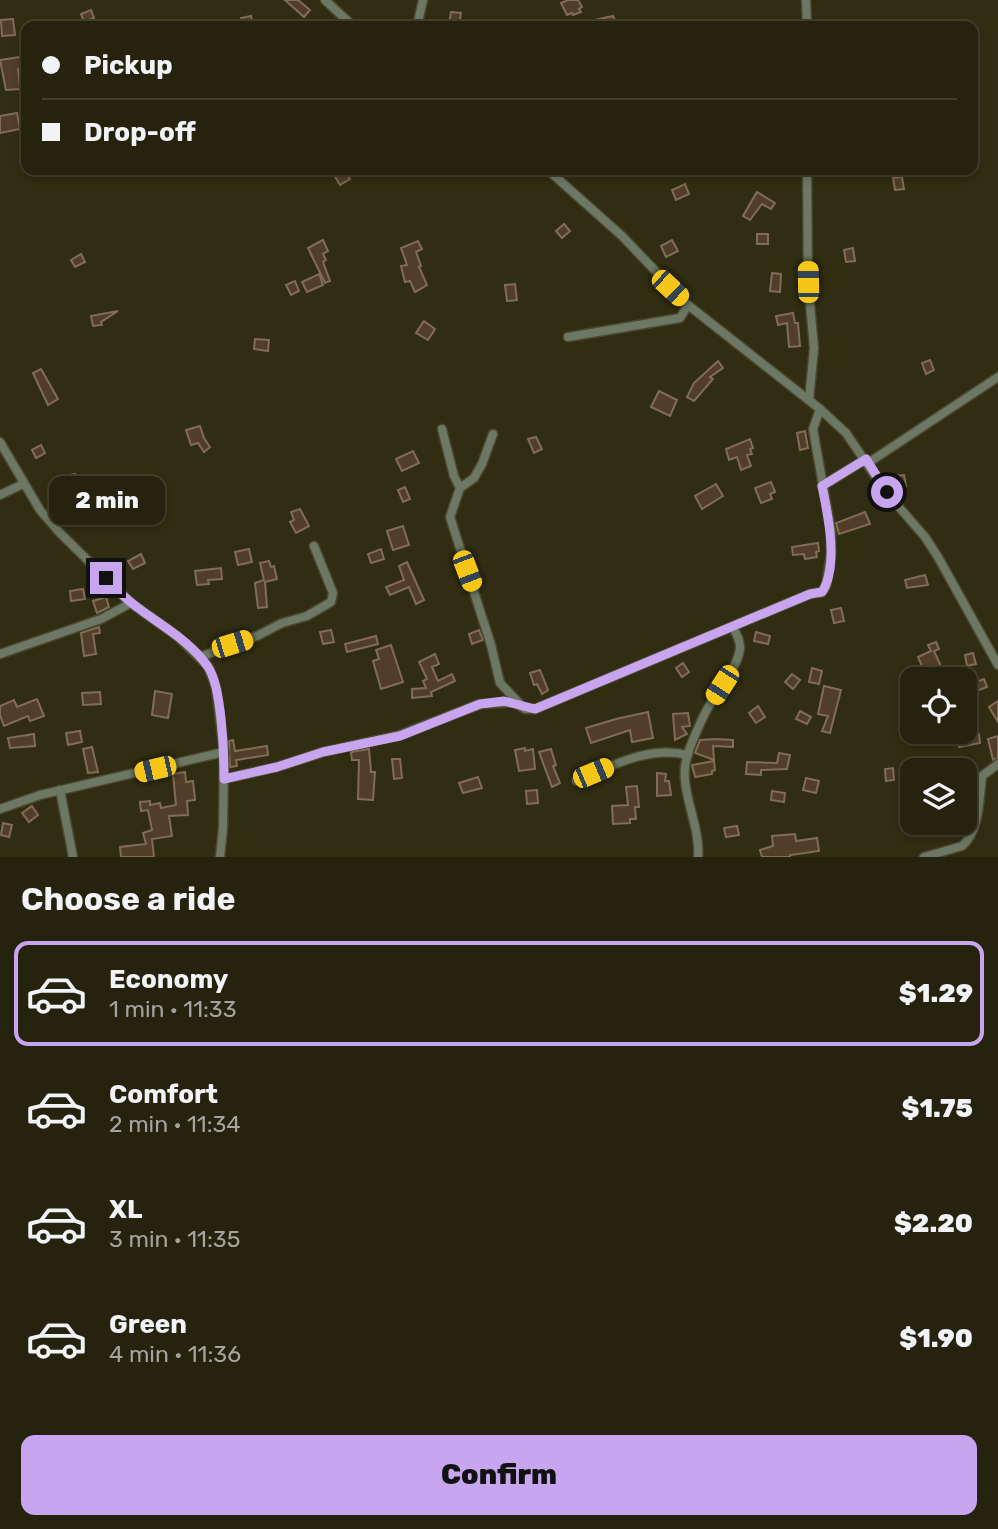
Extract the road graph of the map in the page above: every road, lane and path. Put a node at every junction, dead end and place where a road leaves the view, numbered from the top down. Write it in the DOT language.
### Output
graph roads {
  1 [pos="325,0"];
  2 [pos="424,0"];
  3 [pos="806,0"];
  4 [pos="348,21"];
  5 [pos="418,21"];
  6 [pos="807,21"];
  7 [pos="554,175"];
  8 [pos="807,175"];
  9 [pos="688,305"];
  10 [pos="568,337"];
  11 [pos="998,377"];
  12 [pos="809,400"];
  13 [pos="820,409"];
  14 [pos="442,429"];
  15 [pos="493,434"];
  16 [pos="0,442"];
  17 [pos="867,461"];
  18 [pos="23,484"];
  19 [pos="822,486"];
  20 [pos="460,488"];
  21 [pos="0,495"];
  22 [pos="314,546"];
  23 [pos="131,603"];
  24 [pos="733,628"];
  25 [pos="0,654"];
  26 [pos="200,657"];
  27 [pos="998,665"];
  28 [pos="521,706"];
  29 [pos="224,752"];
  30 [pos="688,755"];
  31 [pos="998,764"];
  32 [pos="224,779"];
  33 [pos="576,781"];
  34 [pos="60,790"];
  35 [pos="0,809"];
  36 [pos="73,857"];
  37 [pos="220,857"];
  38 [pos="698,857"];
  39 [pos="924,857"];
  1 -- 4 [label="street"];
  2 -- 5 [label="street"];
  3 -- 6 [label="street"];
  7 -- 9 [label="street"];
  8 -- 12 [label="street"];
  9 -- 10 [label="street"];
  9 -- 12 [label="street"];
  11 -- 17 [label="street"];
  12 -- 13 [label="street"];
  13 -- 17 [label="street"];
  13 -- 19 [label="street"];
  14 -- 20 [label="street"];
  15 -- 20 [label="street"];
  16 -- 18 [label="street"];
  17 -- 19 [label="street"];
  17 -- 27 [label="street"];
  18 -- 21 [label="street"];
  18 -- 23 [label="street"];
  19 -- 24 [label="street"];
  20 -- 28 [label="street"];
  22 -- 26 [label="street"];
  23 -- 25 [label="street"];
  23 -- 26 [label="street"];
  24 -- 28 [label="street"];
  24 -- 30 [label="street"];
  26 -- 29 [label="street"];
  28 -- 32 [label="street"];
  29 -- 32 [label="street"];
  29 -- 34 [label="street"];
  30 -- 33 [label="street"];
  30 -- 38 [label="street"];
  31 -- 39 [label="street"];
  32 -- 37 [label="street"];
  34 -- 35 [label="street"];
  34 -- 36 [label="street"];
}
